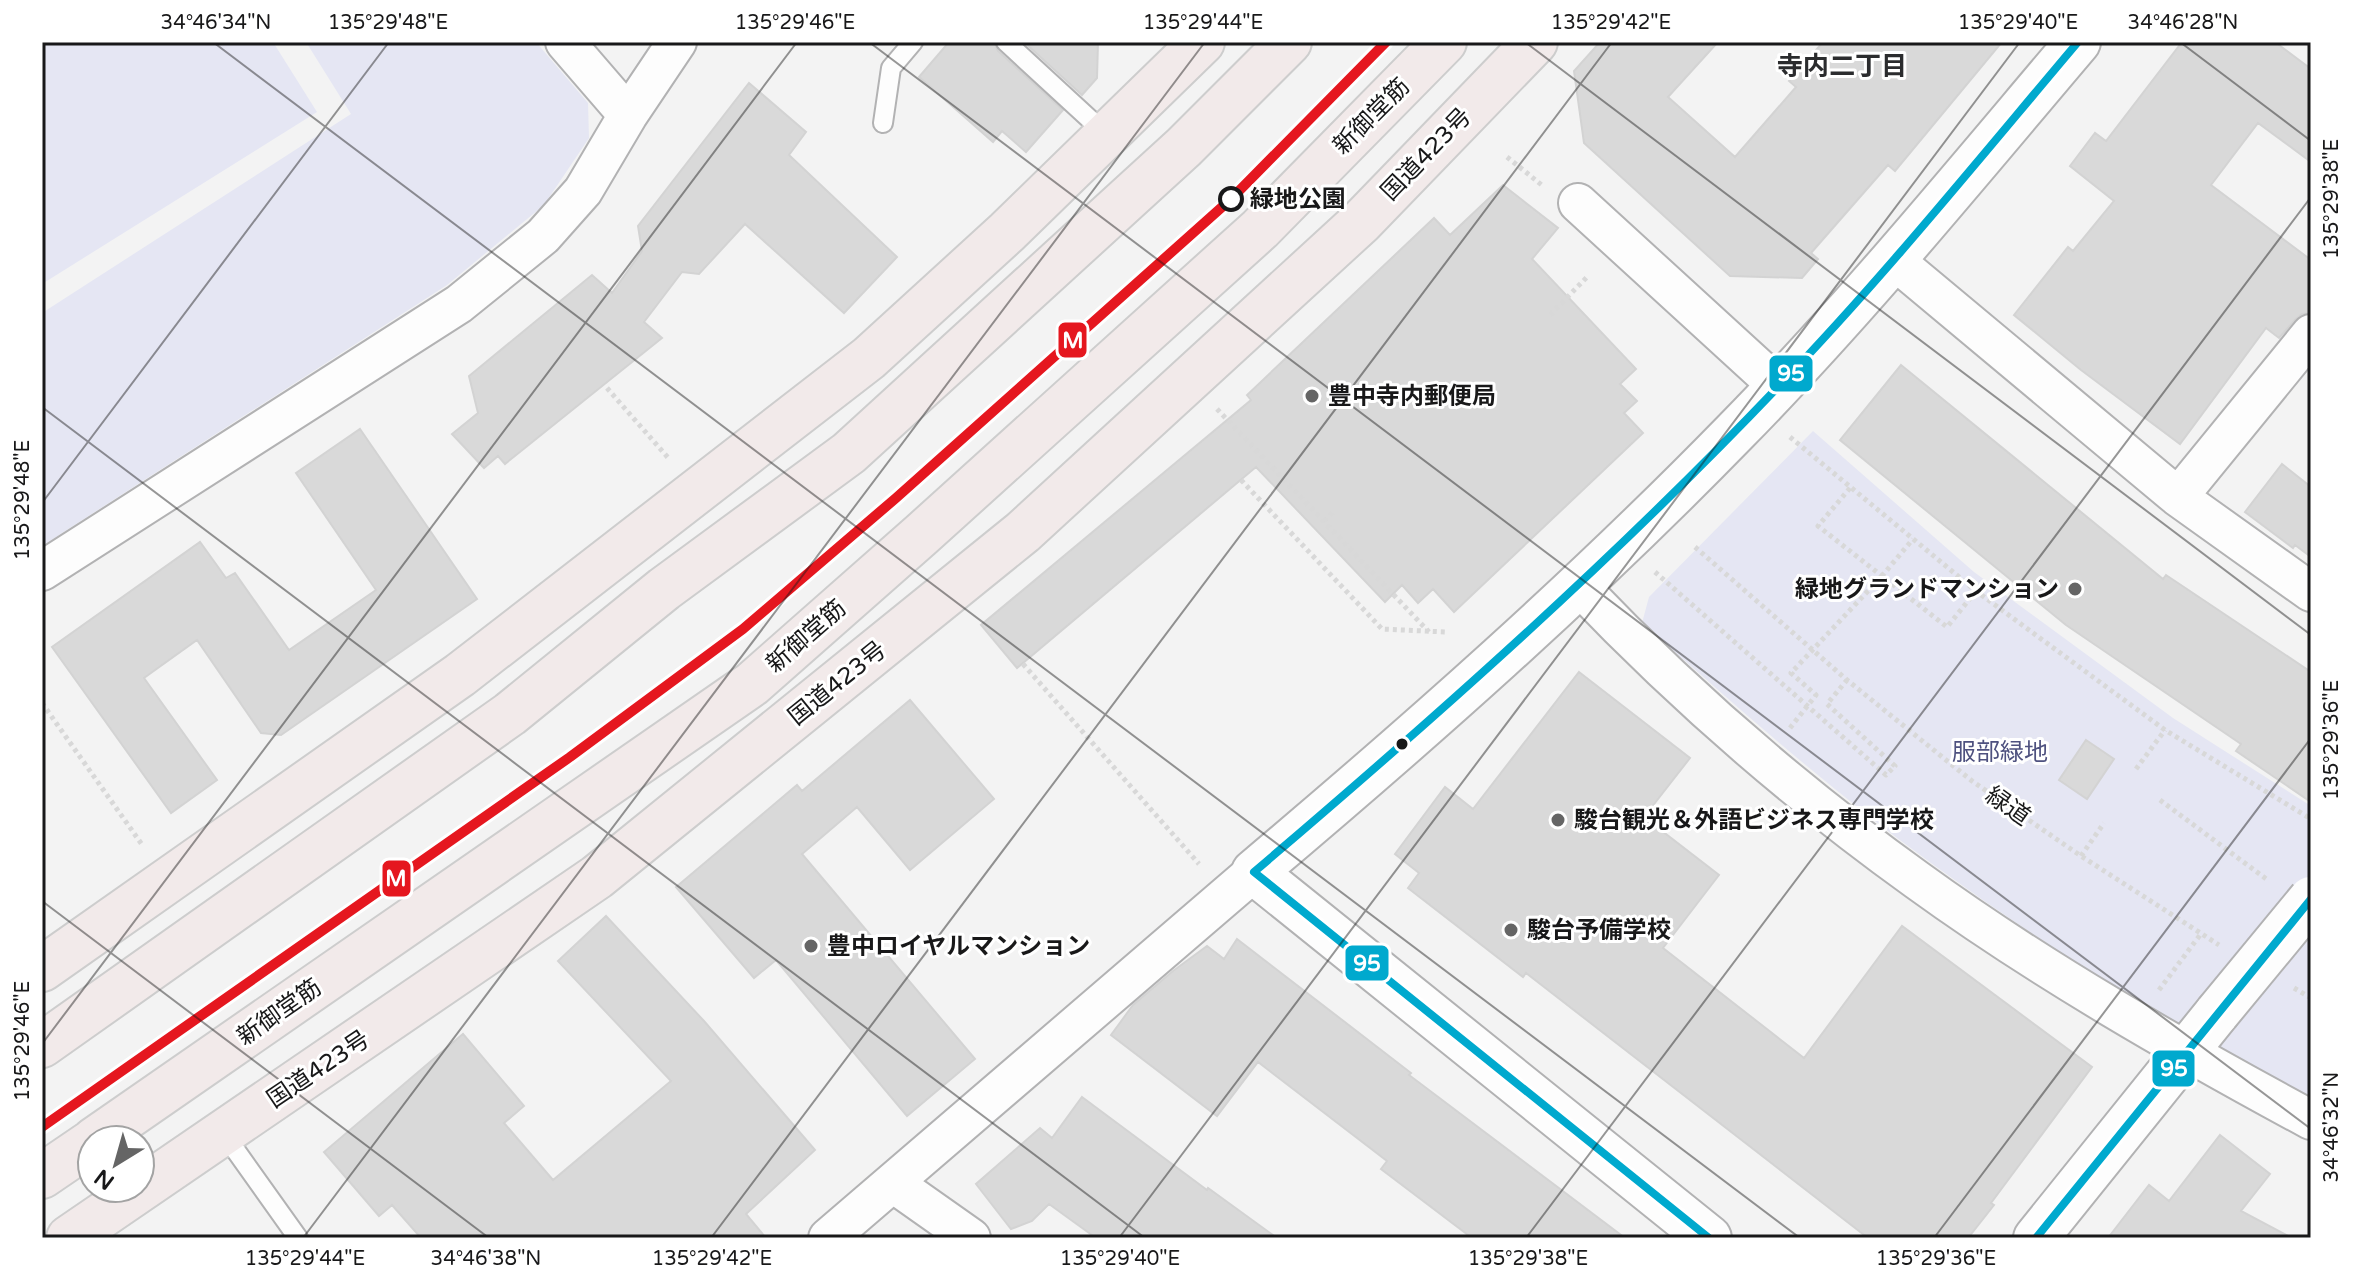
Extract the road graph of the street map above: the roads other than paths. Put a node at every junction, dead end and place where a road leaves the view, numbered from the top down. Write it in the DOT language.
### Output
graph roads {
  1 [pos="565,42"];
  2 [pos="677,42"];
  3 [pos="913,42"];
  4 [pos="1006,42"];
  5 [pos="1202,42"];
  6 [pos="1289,42"];
  7 [pos="1444,42"];
  8 [pos="1535,42"];
  9 [pos="2078,42"];
  10 [pos="628,115"];
  11 [pos="883,123"];
  12 [pos="1107,135"];
  13 [pos="1563,196"];
  14 [pos="1894,260"];
  15 [pos="2311,334"];
  16 [pos="869,358"];
  17 [pos="1778,386"];
  18 [pos="2178,497"];
  19 [pos="1023,532"];
  20 [pos="42,571"];
  21 [pos="1578,585"];
  22 [pos="664,589"];
  23 [pos="2311,592"];
  24 [pos="752,684"];
  25 [pos="1254,872"];
  26 [pos="2292,892"];
  27 [pos="42,969"];
  28 [pos="42,1045"];
  29 [pos="2185,1052"];
  30 [pos="2311,1120"];
  31 [pos="118,1124"];
  32 [pos="224,1134"];
  33 [pos="76,1153"];
  34 [pos="42,1176"];
  35 [pos="893,1183"];
  36 [pos="69,1238"];
  37 [pos="298,1238"];
  38 [pos="828,1238"];
  39 [pos="971,1238"];
  40 [pos="1709,1238"];
  41 [pos="2036,1238"];
  1 -- 10 [label="street"];
  2 -- 10 [label="street"];
  3 -- 11 [label="lane"];
  4 -- 12 [label="lane"];
  5 -- 12 [label="highway"];
  6 -- 22 [label="highway"];
  7 -- 24 [label="highway, 新御堂筋"];
  8 -- 19 [label="highway, 国道423号"];
  9 -- 14 [label="street"];
  10 -- 20 [label="street"];
  12 -- 16 [label="highway"];
  13 -- 17 [label="street"];
  14 -- 17 [label="street"];
  14 -- 18 [label="street"];
  15 -- 18 [label="street"];
  16 -- 22 [label="highway"];
  16 -- 27 [label="highway"];
  17 -- 21 [label="street"];
  18 -- 23 [label="street"];
  19 -- 24 [label="highway"];
  19 -- 32 [label="highway, 国道423号"];
  21 -- 25 [label="street"];
  21 -- 29 [label="street"];
  22 -- 28 [label="highway"];
  24 -- 31 [label="highway, 新御堂筋"];
  25 -- 35 [label="street"];
  25 -- 40 [label="street"];
  26 -- 29 [label="street, bridge"];
  29 -- 30 [label="street"];
  29 -- 41 [label="street"];
  32 -- 36 [label="highway, 国道423号"];
  32 -- 37 [label="lane"];
  33 -- 34 [label="highway, 新御堂筋"];
  35 -- 38 [label="street"];
  35 -- 39 [label="street"];
}
